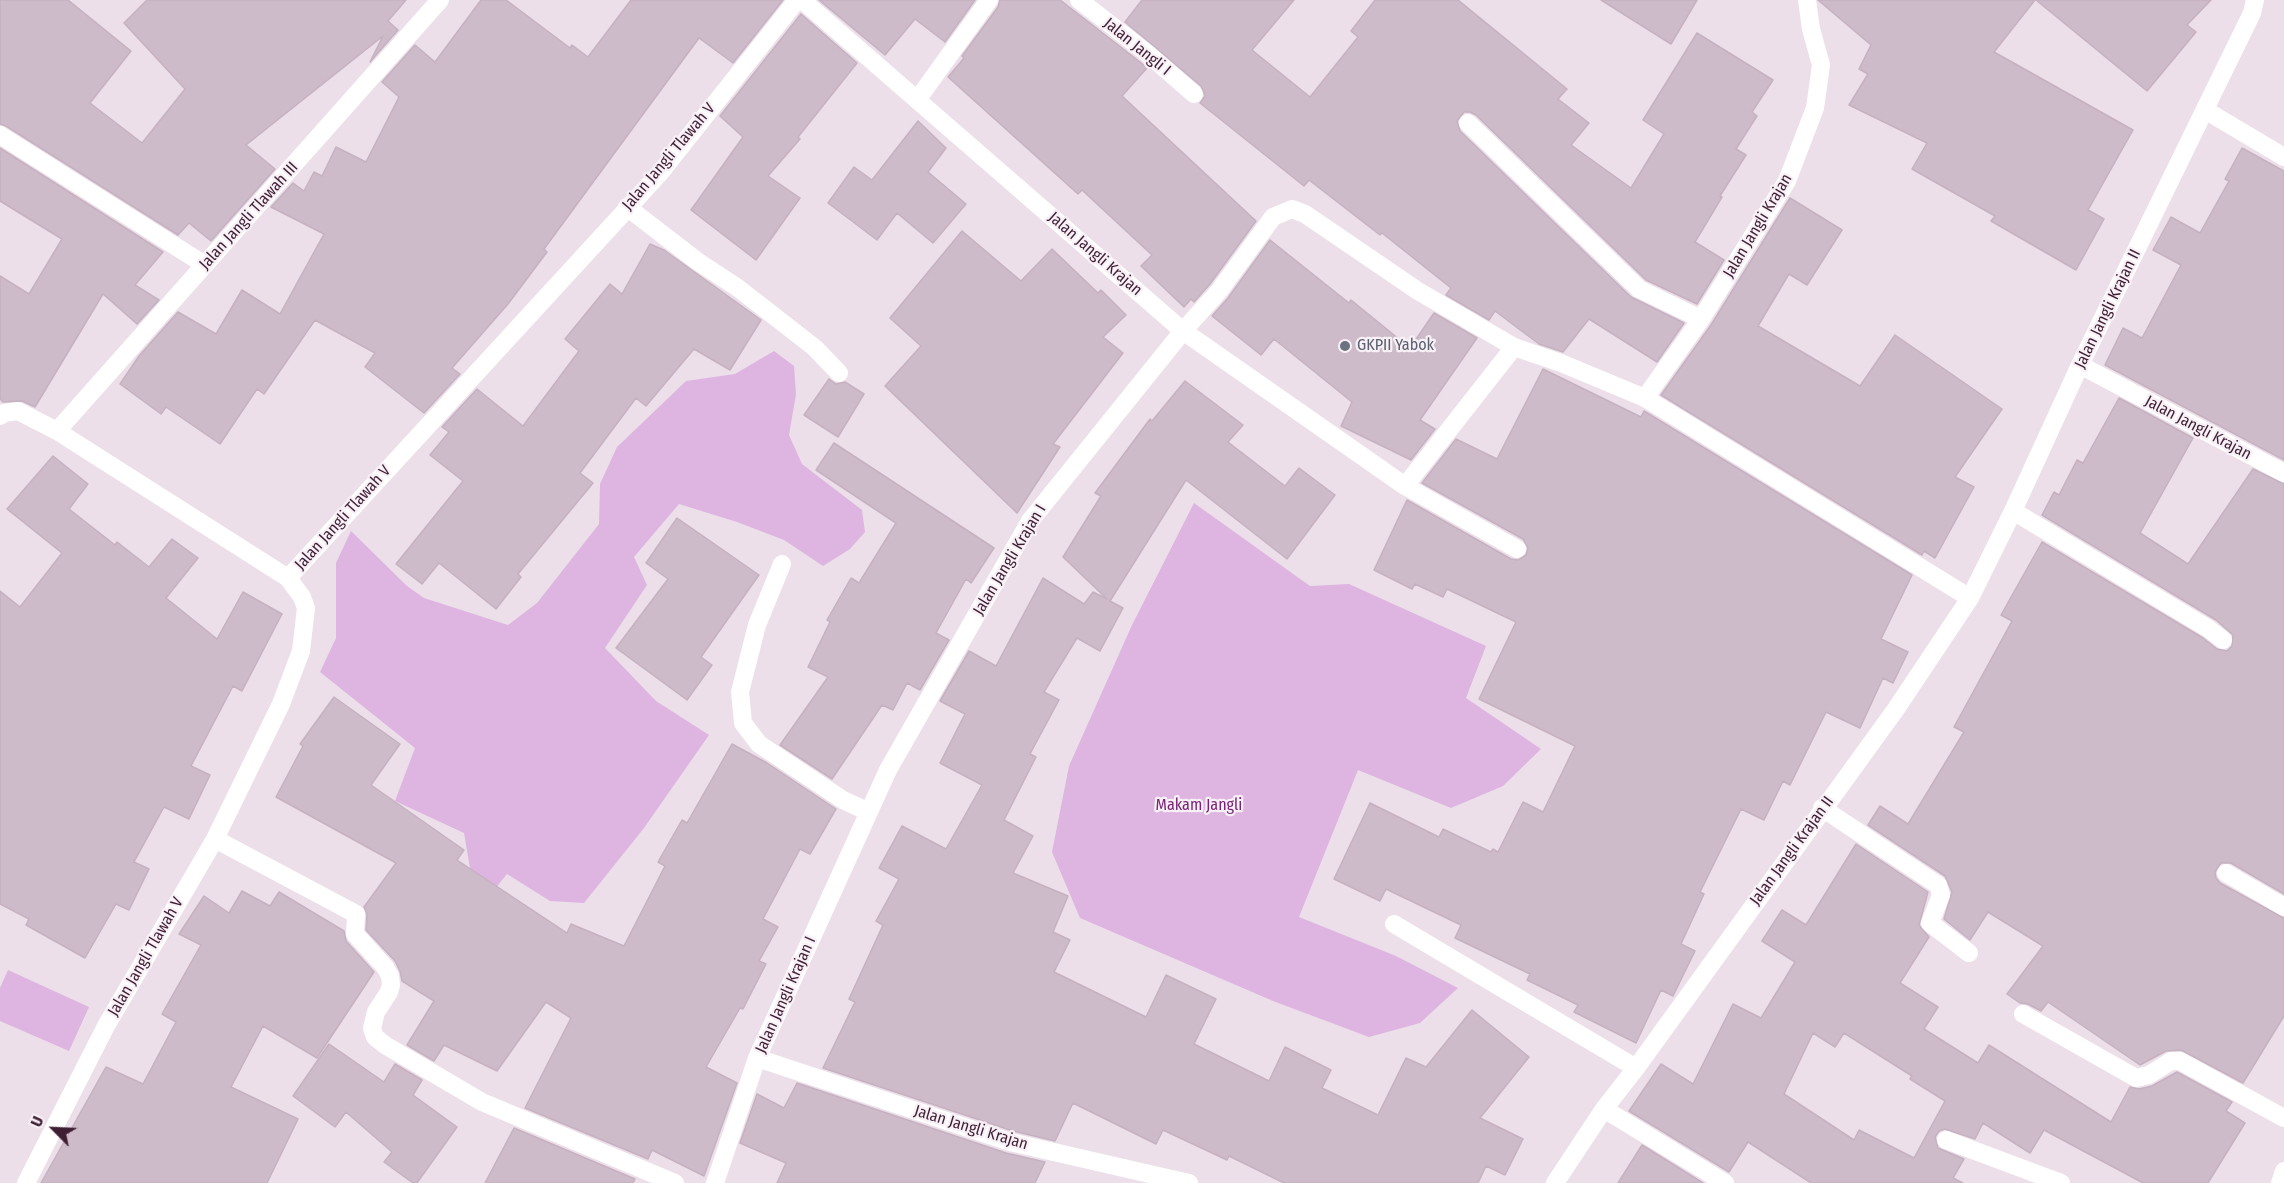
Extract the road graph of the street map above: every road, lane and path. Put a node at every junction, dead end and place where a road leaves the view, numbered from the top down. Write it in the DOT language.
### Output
graph roads {
  1 [pos="440,0"];
  2 [pos="797,0"];
  3 [pos="802,0"];
  4 [pos="988,0"];
  5 [pos="1079,0"];
  6 [pos="1807,0"];
  7 [pos="2255,0"];
  8 [pos="1194,94"];
  9 [pos="917,100"];
  10 [pos="2205,110"];
  11 [pos="1468,123"];
  12 [pos="0,135"];
  13 [pos="2284,157"];
  14 [pos="627,207"];
  15 [pos="205,266"];
  16 [pos="1701,319"];
  17 [pos="1183,331"];
  18 [pos="1514,347"];
  19 [pos="2080,365"];
  20 [pos="839,373"];
  21 [pos="1645,398"];
  22 [pos="0,416"];
  23 [pos="57,431"];
  24 [pos="2284,473"];
  25 [pos="1405,486"];
  26 [pos="2013,511"];
  27 [pos="1517,549"];
  28 [pos="782,564"];
  29 [pos="288,578"];
  30 [pos="1970,598"];
  31 [pos="2223,640"];
  32 [pos="1822,808"];
  33 [pos="869,812"];
  34 [pos="215,839"];
  35 [pos="2226,873"];
  36 [pos="2284,907"];
  37 [pos="1394,924"];
  38 [pos="1969,953"];
  39 [pos="2023,1014"];
  40 [pos="758,1058"];
  41 [pos="1636,1068"];
  42 [pos="1604,1109"];
  43 [pos="2284,1118"];
  44 [pos="1946,1140"];
  45 [pos="2284,1171"];
  46 [pos="26,1183"];
  47 [pos="675,1183"];
  48 [pos="715,1183"];
  49 [pos="1189,1183"];
  50 [pos="1555,1183"];
  51 [pos="1725,1183"];
  52 [pos="2061,1183"];
  53 [pos="2280,1183"];
  1 -- 15 [label="street, Jalan Jangli Tlawah III"];
  2 -- 14 [label="street, Jalan Jangli Tlawah V"];
  3 -- 9 [label="street, Jalan Jangli Krajan"];
  4 -- 9 [label="street"];
  5 -- 8 [label="street, Jalan Jangli I"];
  6 -- 16 [label="street, Jalan Jangli Krajan"];
  7 -- 10 [label="street, Jalan Jangli Krajan II"];
  9 -- 17 [label="street, Jalan Jangli Krajan"];
  10 -- 13 [label="street"];
  10 -- 19 [label="street, Jalan Jangli Krajan II"];
  11 -- 16 [label="street"];
  12 -- 15 [label="street"];
  14 -- 20 [label="street"];
  14 -- 29 [label="street, Jalan Jangli Tlawah V"];
  15 -- 23 [label="street, Jalan Jangli Tlawah III"];
  16 -- 21 [label="street, Jalan Jangli Krajan"];
  17 -- 18 [label="street, Jalan Jangli Krajan I"];
  17 -- 25 [label="street, Jalan Jangli Krajan"];
  17 -- 33 [label="street, Jalan Jangli Krajan I"];
  18 -- 21 [label="street"];
  18 -- 25 [label="street"];
  19 -- 24 [label="street, Jalan Jangli Krajan"];
  19 -- 26 [label="street, Jalan Jangli Krajan II"];
  21 -- 30 [label="street"];
  22 -- 23 [label="street"];
  23 -- 29 [label="street"];
  25 -- 27 [label="street, Jalan Jangli Krajan"];
  26 -- 30 [label="street, Jalan Jangli Krajan II"];
  26 -- 31 [label="street"];
  28 -- 33 [label="street"];
  29 -- 34 [label="street, Jalan Jangli Tlawah V"];
  30 -- 32 [label="street, Jalan Jangli Krajan II"];
  32 -- 38 [label="street"];
  32 -- 41 [label="street, Jalan Jangli Krajan II"];
  33 -- 40 [label="street, Jalan Jangli Krajan I"];
  34 -- 46 [label="street, Jalan Jangli Tlawah V"];
  34 -- 47 [label="street"];
  35 -- 36 [label="street"];
  37 -- 41 [label="street"];
  39 -- 43 [label="street"];
  40 -- 48 [label="street, Jalan Jangli Krajan I"];
  40 -- 49 [label="street, Jalan Jangli Krajan"];
  41 -- 42 [label="street, Jalan Jangli Krajan II"];
  42 -- 50 [label="street, Jalan Jangli Krajan II"];
  42 -- 51 [label="street"];
  44 -- 52 [label="street"];
  45 -- 53 [label="street"];
}
